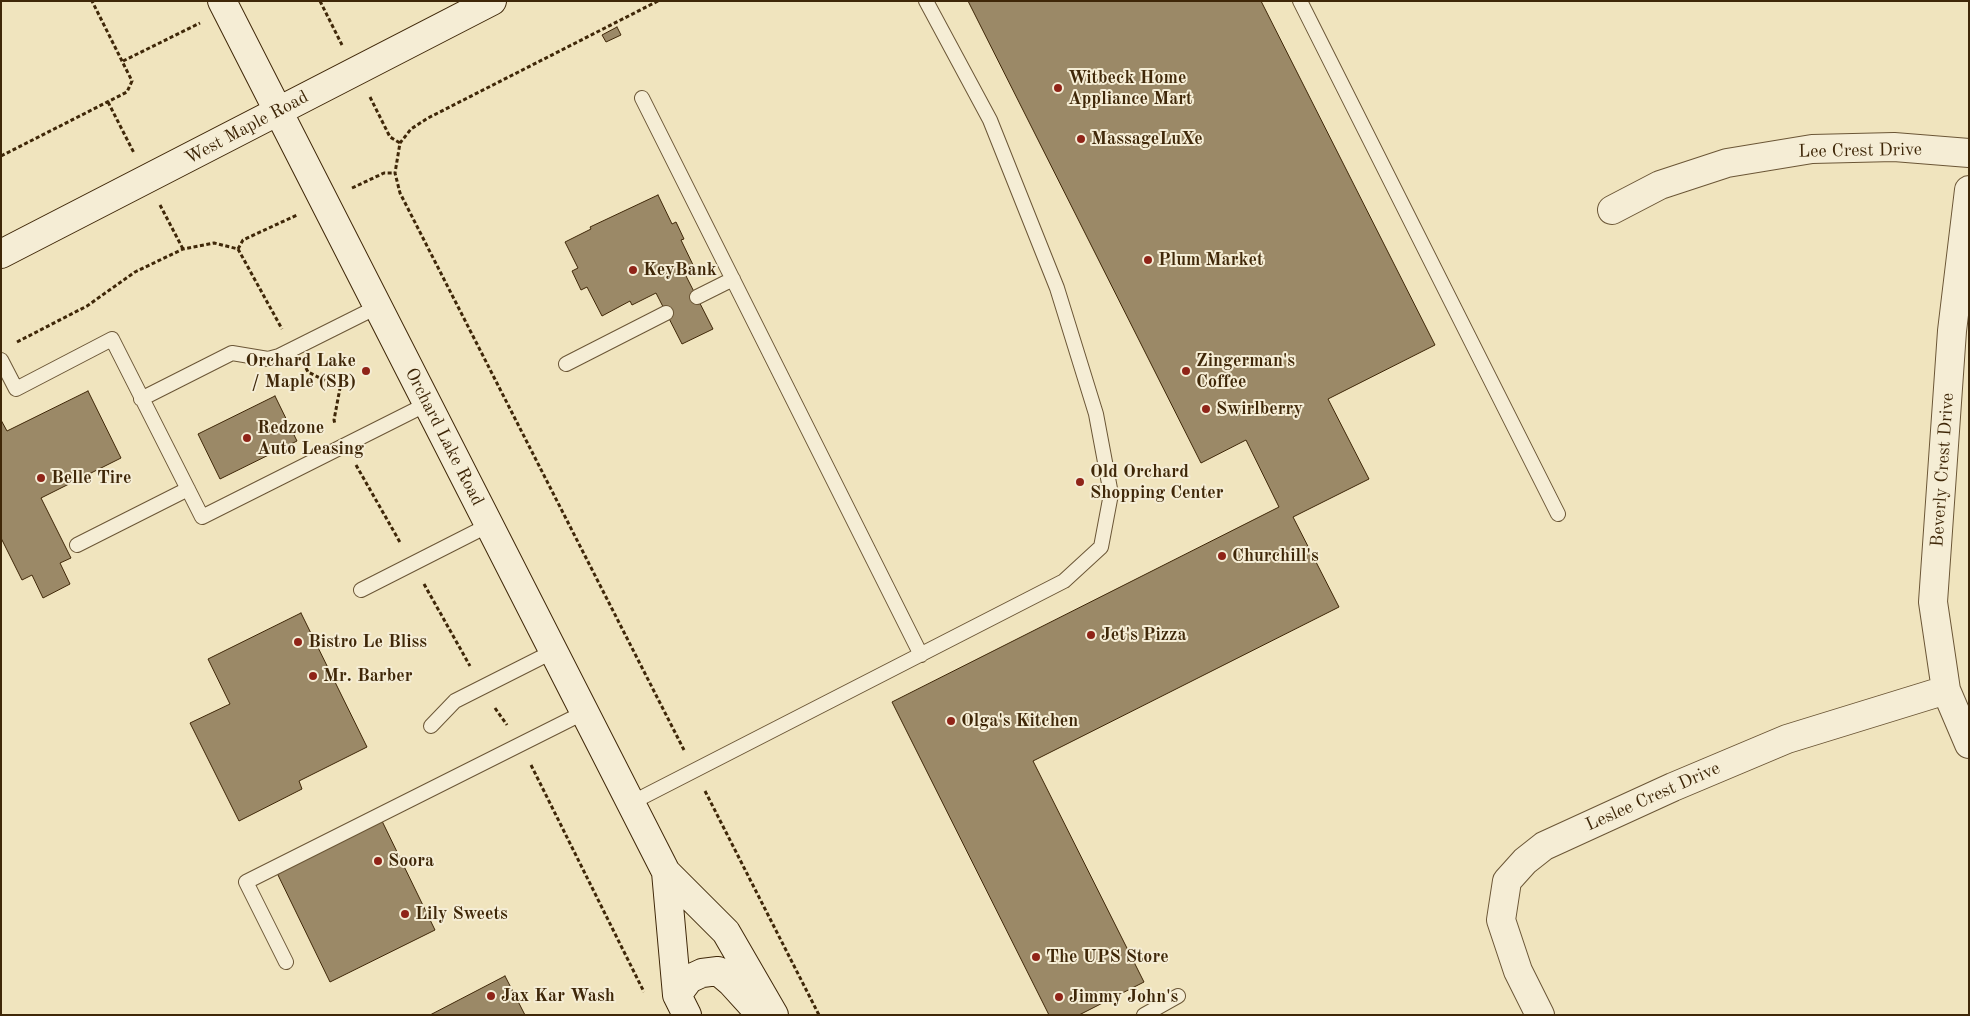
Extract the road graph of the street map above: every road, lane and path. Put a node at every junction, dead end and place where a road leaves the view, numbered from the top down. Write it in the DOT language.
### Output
graph roads {
  1 [pos="92,1"];
  2 [pos="222,1"];
  3 [pos="492,1"];
  4 [pos="658,1"];
  5 [pos="926,1"];
  6 [pos="1300,1"];
  7 [pos="152,47"];
  8 [pos="123,61"];
  9 [pos="642,98"];
  10 [pos="108,102"];
  11 [pos="278,111"];
  12 [pos="118,121"];
  13 [pos="390,137"];
  14 [pos="400,143"];
  15 [pos="1969,153"];
  16 [pos="1,156"];
  17 [pos="384,173"];
  18 [pos="395,173"];
  19 [pos="1969,190"];
  20 [pos="1612,210"];
  21 [pos="176,237"];
  22 [pos="243,240"];
  23 [pos="183,249"];
  24 [pos="238,250"];
  25 [pos="1,254"];
  26 [pos="733,280"];
  27 [pos="697,298"];
  28 [pos="377,306"];
  29 [pos="666,313"];
  30 [pos="10,346"];
  31 [pos="294,349"];
  32 [pos="1,360"];
  33 [pos="566,364"];
  34 [pos="141,399"];
  35 [pos="427,404"];
  36 [pos="344,446"];
  37 [pos="188,489"];
  38 [pos="1558,514"];
  39 [pos="489,525"];
  40 [pos="76,545"];
  41 [pos="413,563"];
  42 [pos="361,590"];
  43 [pos="554,651"];
  44 [pos="921,655"];
  45 [pos="482,688"];
  46 [pos="1946,690"];
  47 [pos="584,712"];
  48 [pos="431,726"];
  49 [pos="521,744"];
  50 [pos="1969,744"];
  51 [pos="695,770"];
  52 [pos="631,803"];
  53 [pos="666,872"];
  54 [pos="286,962"];
  55 [pos="1178,996"];
  56 [pos="649,1001"];
  57 [pos="682,1005"];
  58 [pos="761,1015"];
  59 [pos="774,1015"];
  60 [pos="819,1015"];
  61 [pos="1144,1015"];
  62 [pos="1540,1015"];
  1 -- 8 [label="path"];
  2 -- 11 [label="main road, Orchard Lake Road"];
  3 -- 11 [label="main road, West Maple Road"];
  4 -- 14 [label="path"];
  5 -- 44 [label="lane"];
  6 -- 38 [label="lane"];
  7 -- 8 [label="path"];
  8 -- 10 [label="path"];
  9 -- 26 [label="lane"];
  10 -- 12 [label="path"];
  10 -- 16 [label="path"];
  11 -- 25 [label="main road, West Maple Road"];
  11 -- 28 [label="main road, Orchard Lake Road"];
  13 -- 14 [label="path"];
  14 -- 18 [label="path"];
  15 -- 20 [label="main road, Lee Crest Drive"];
  17 -- 18 [label="path"];
  18 -- 51 [label="path"];
  19 -- 46 [label="main road, Beverly Crest Drive"];
  21 -- 23 [label="path"];
  22 -- 24 [label="path"];
  23 -- 24 [label="path"];
  23 -- 30 [label="path"];
  24 -- 31 [label="path"];
  26 -- 27 [label="lane"];
  26 -- 44 [label="lane"];
  28 -- 31 [label="lane"];
  28 -- 35 [label="main road, Orchard Lake Road"];
  29 -- 33 [label="lane"];
  31 -- 34 [label="lane"];
  31 -- 36 [label="path"];
  32 -- 34 [label="lane"];
  34 -- 37 [label="lane"];
  35 -- 36 [label="lane"];
  35 -- 39 [label="main road, Orchard Lake Road"];
  36 -- 37 [label="lane"];
  36 -- 41 [label="path"];
  37 -- 40 [label="lane"];
  39 -- 41 [label="lane"];
  39 -- 43 [label="main road, Orchard Lake Road"];
  41 -- 42 [label="lane"];
  41 -- 45 [label="path"];
  43 -- 45 [label="lane"];
  43 -- 47 [label="main road, Orchard Lake Road"];
  44 -- 51 [label="lane"];
  45 -- 48 [label="lane"];
  45 -- 49 [label="path"];
  46 -- 50 [label="main road, Beverly Crest Drive"];
  46 -- 62 [label="main road, Leslee Crest Drive"];
  47 -- 49 [label="lane"];
  47 -- 52 [label="main road, Orchard Lake Road"];
  49 -- 54 [label="lane"];
  49 -- 56 [label="path"];
  51 -- 52 [label="lane"];
  51 -- 60 [label="path"];
  52 -- 53 [label="main road, Orchard Lake Road"];
  53 -- 57 [label="main road, Orchard Lake Road"];
  53 -- 59 [label="main road, Orchard Lake Road"];
  55 -- 61 [label="lane"];
  57 -- 58 [label="main road"];
}
